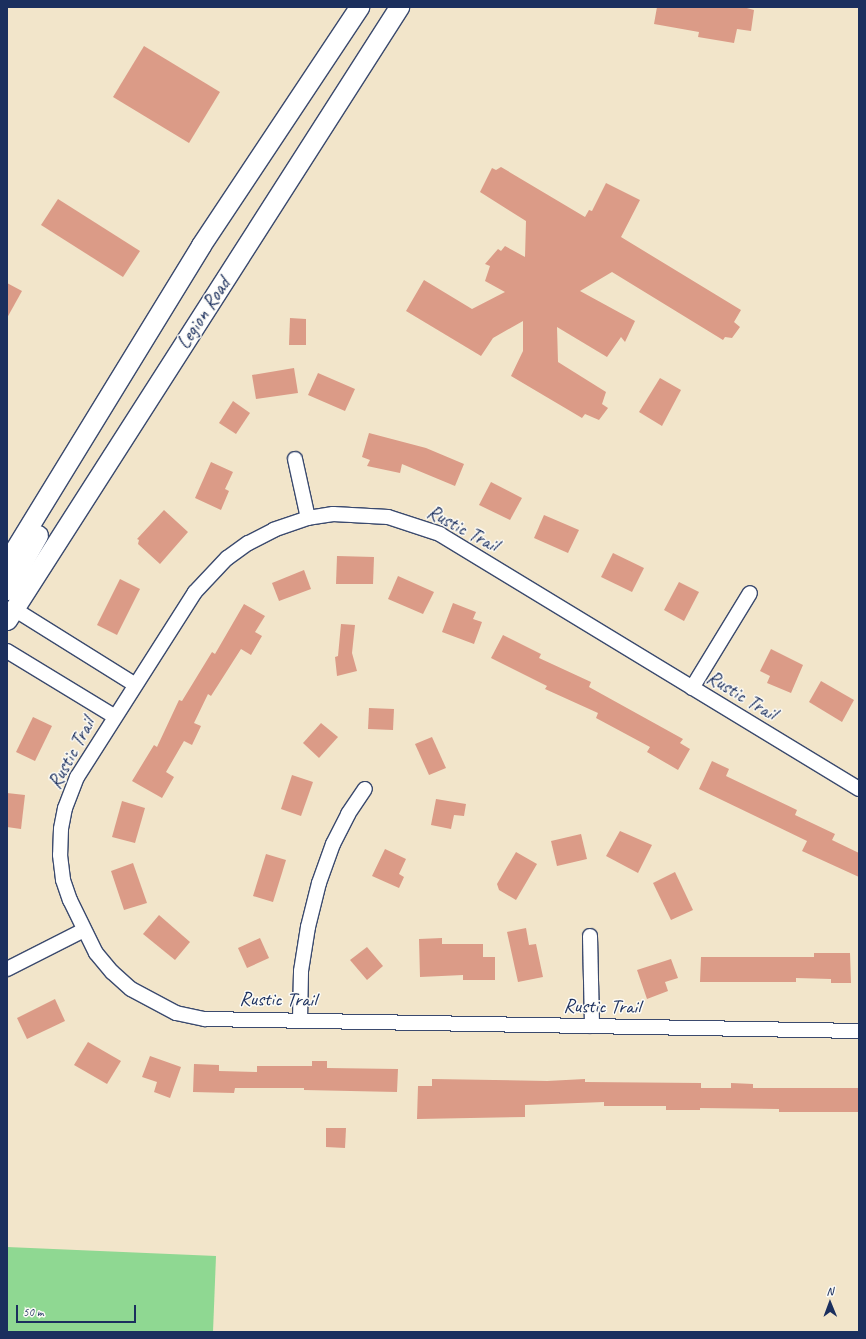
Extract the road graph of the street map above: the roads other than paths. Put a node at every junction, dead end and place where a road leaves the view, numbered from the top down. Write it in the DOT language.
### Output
graph roads {
  1 [pos="359,7"];
  2 [pos="399,7"];
  3 [pos="294,459"];
  4 [pos="66,466"];
  5 [pos="308,518"];
  6 [pos="7,562"];
  7 [pos="7,590"];
  8 [pos="750,593"];
  9 [pos="10,615"];
  10 [pos="7,651"];
  11 [pos="134,684"];
  12 [pos="692,688"];
  13 [pos="114,716"];
  14 [pos="859,789"];
  15 [pos="365,790"];
  16 [pos="84,930"];
  17 [pos="590,936"];
  18 [pos="7,970"];
  19 [pos="300,1020"];
  20 [pos="592,1026"];
  21 [pos="859,1032"];
  1 -- 4 [label="main road, Legion Road"];
  2 -- 9 [label="main road, Legion Road"];
  3 -- 5 [label="street"];
  4 -- 6 [label="main road, Legion Road"];
  4 -- 7 [label="main road"];
  5 -- 11 [label="street, Rustic Trail"];
  5 -- 12 [label="street, Rustic Trail"];
  8 -- 12 [label="street"];
  9 -- 11 [label="street"];
  10 -- 13 [label="street"];
  11 -- 13 [label="street, Rustic Trail"];
  12 -- 14 [label="street, Rustic Trail"];
  13 -- 16 [label="street, Rustic Trail"];
  15 -- 19 [label="street"];
  16 -- 18 [label="street"];
  16 -- 19 [label="street, Rustic Trail"];
  17 -- 20 [label="street"];
  19 -- 20 [label="street, Rustic Trail"];
  20 -- 21 [label="street, Rustic Trail"];
}
